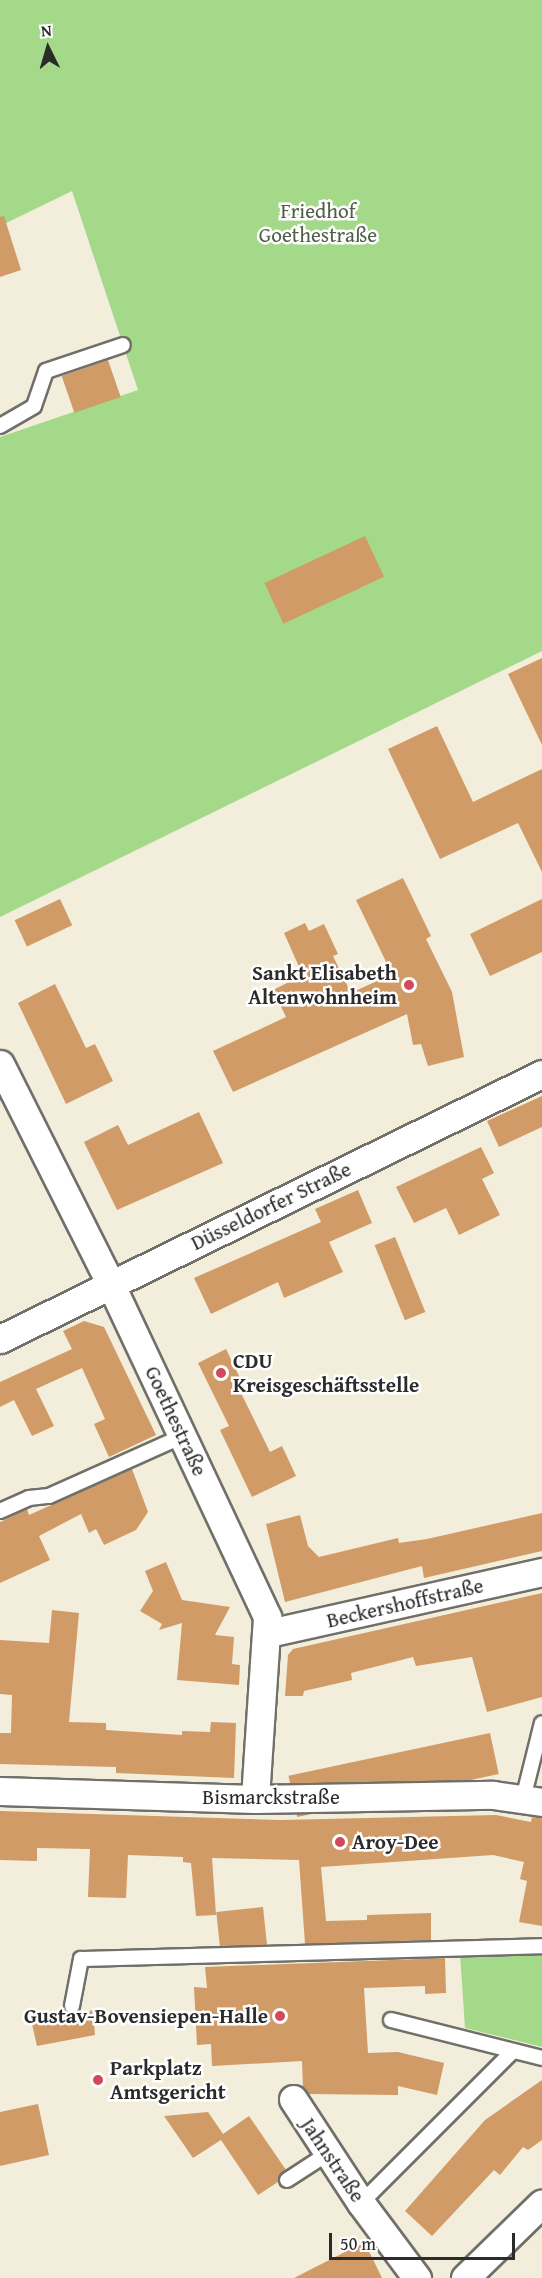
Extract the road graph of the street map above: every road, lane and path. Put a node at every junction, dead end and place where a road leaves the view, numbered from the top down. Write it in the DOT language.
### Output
graph roads {
  1 [pos="123,345"];
  2 [pos="0,426"];
  3 [pos="0,1064"];
  4 [pos="542,1074"];
  5 [pos="111,1285"];
  6 [pos="0,1339"];
  7 [pos="183,1436"];
  8 [pos="0,1511"];
  9 [pos="542,1572"];
  10 [pos="269,1633"];
  11 [pos="542,1723"];
  12 [pos="0,1791"];
  13 [pos="255,1799"];
  14 [pos="533,1801"];
  15 [pos="542,1946"];
  16 [pos="72,2006"];
  17 [pos="391,2020"];
  18 [pos="513,2050"];
  19 [pos="542,2058"];
  20 [pos="292,2099"];
  21 [pos="327,2154"];
  22 [pos="287,2180"];
  23 [pos="361,2203"];
  24 [pos="542,2203"];
  25 [pos="417,2278"];
  26 [pos="465,2278"];
  1 -- 2 [label="lane"];
  3 -- 5 [label="street, Goethestraße"];
  4 -- 5 [label="street, Düsseldorfer Straße"];
  5 -- 6 [label="street, Düsseldorfer Straße"];
  5 -- 7 [label="street, Goethestraße"];
  7 -- 8 [label="lane"];
  7 -- 10 [label="street, Goethestraße"];
  9 -- 10 [label="street, Beckershoffstraße"];
  10 -- 13 [label="street, Goethestraße"];
  11 -- 14 [label="lane"];
  12 -- 13 [label="street, Bismarckstraße"];
  13 -- 14 [label="street, Bismarckstraße"];
  15 -- 16 [label="lane"];
  17 -- 18 [label="lane"];
  18 -- 19 [label="lane"];
  18 -- 23 [label="lane"];
  20 -- 21 [label="street, Jahnstraße"];
  21 -- 22 [label="lane"];
  21 -- 23 [label="street, Jahnstraße"];
  23 -- 25 [label="street, Jahnstraße"];
  24 -- 26 [label="street"];
}
